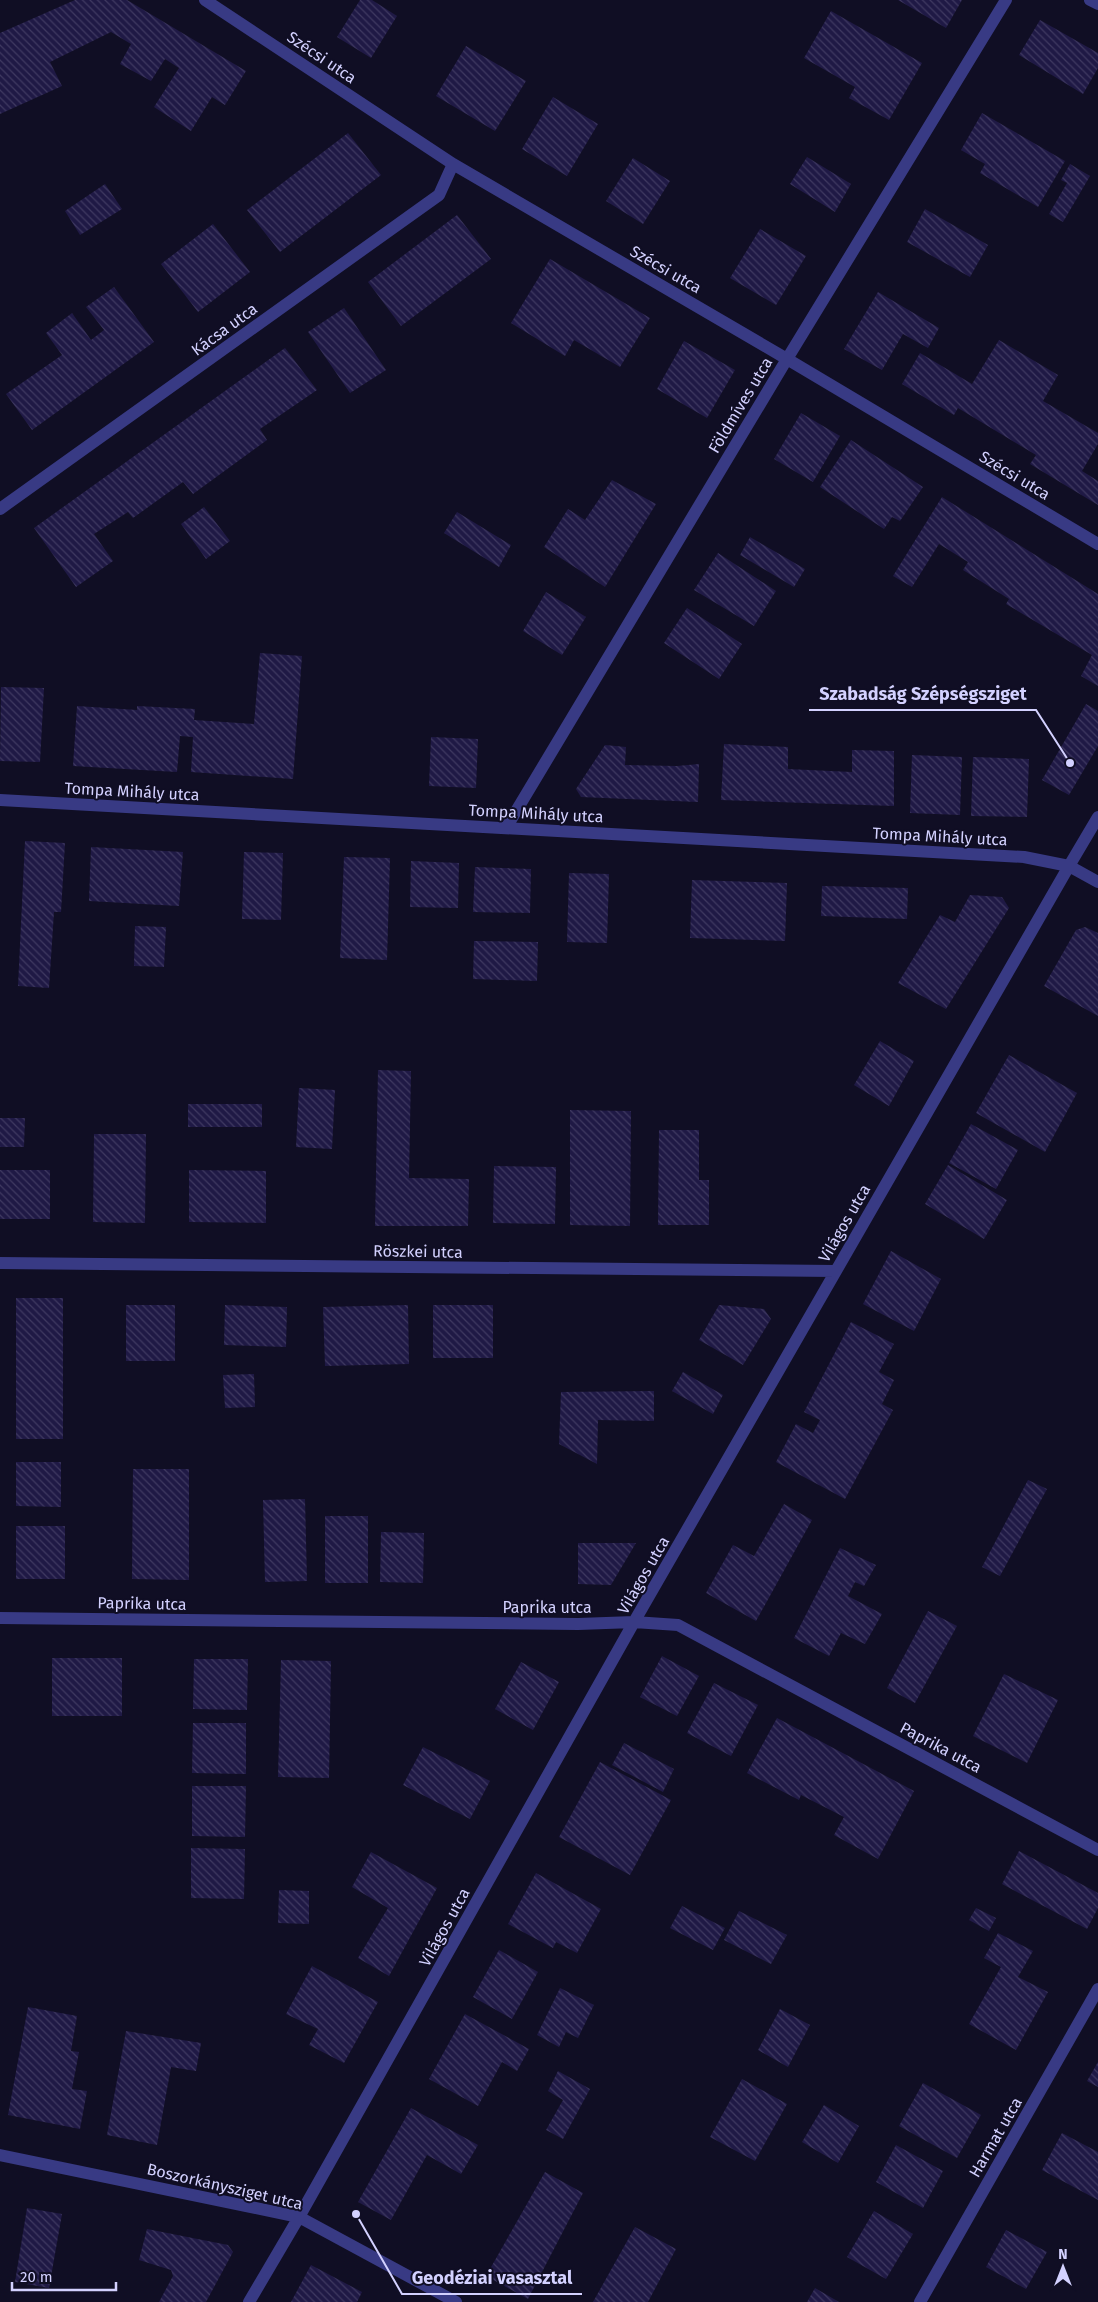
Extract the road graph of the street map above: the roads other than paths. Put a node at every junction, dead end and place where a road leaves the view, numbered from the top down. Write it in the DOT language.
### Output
graph roads {
  1 [pos="205,0"];
  2 [pos="1006,0"];
  3 [pos="1090,0"];
  4 [pos="1098,4"];
  5 [pos="224,6"];
  6 [pos="453,164"];
  7 [pos="787,359"];
  8 [pos="0,510"];
  9 [pos="1098,544"];
  10 [pos="0,800"];
  11 [pos="1098,817"];
  12 [pos="506,828"];
  13 [pos="1070,866"];
  14 [pos="1098,882"];
  15 [pos="0,1263"];
  16 [pos="835,1271"];
  17 [pos="0,1618"];
  18 [pos="634,1622"];
  19 [pos="1098,1850"];
  20 [pos="1098,1989"];
  21 [pos="0,2155"];
  22 [pos="299,2217"];
  23 [pos="249,2302"];
  24 [pos="456,2302"];
  25 [pos="920,2302"];
  1 -- 5 [label="street, Szécsi utca"];
  2 -- 7 [label="street, Földmíves utca"];
  3 -- 4 [label="street"];
  5 -- 6 [label="street, Szécsi utca"];
  6 -- 7 [label="street, Szécsi utca"];
  6 -- 8 [label="street, Kácsa utca"];
  7 -- 9 [label="street, Szécsi utca"];
  7 -- 12 [label="street, Földmíves utca"];
  10 -- 12 [label="street, Tompa Mihály utca"];
  11 -- 13 [label="street, Világos utca"];
  12 -- 13 [label="street, Tompa Mihály utca"];
  13 -- 14 [label="street, Tompa Mihály utca"];
  13 -- 16 [label="street, Világos utca"];
  15 -- 16 [label="street, Röszkei utca"];
  16 -- 18 [label="street, Világos utca"];
  17 -- 18 [label="street, Paprika utca"];
  18 -- 19 [label="street, Paprika utca"];
  18 -- 22 [label="street, Világos utca"];
  20 -- 25 [label="street, Harmat utca"];
  21 -- 22 [label="street, Boszorkánysziget utca"];
  22 -- 23 [label="street, Világos utca"];
  22 -- 24 [label="street, Boszorkánysziget utca"];
}
